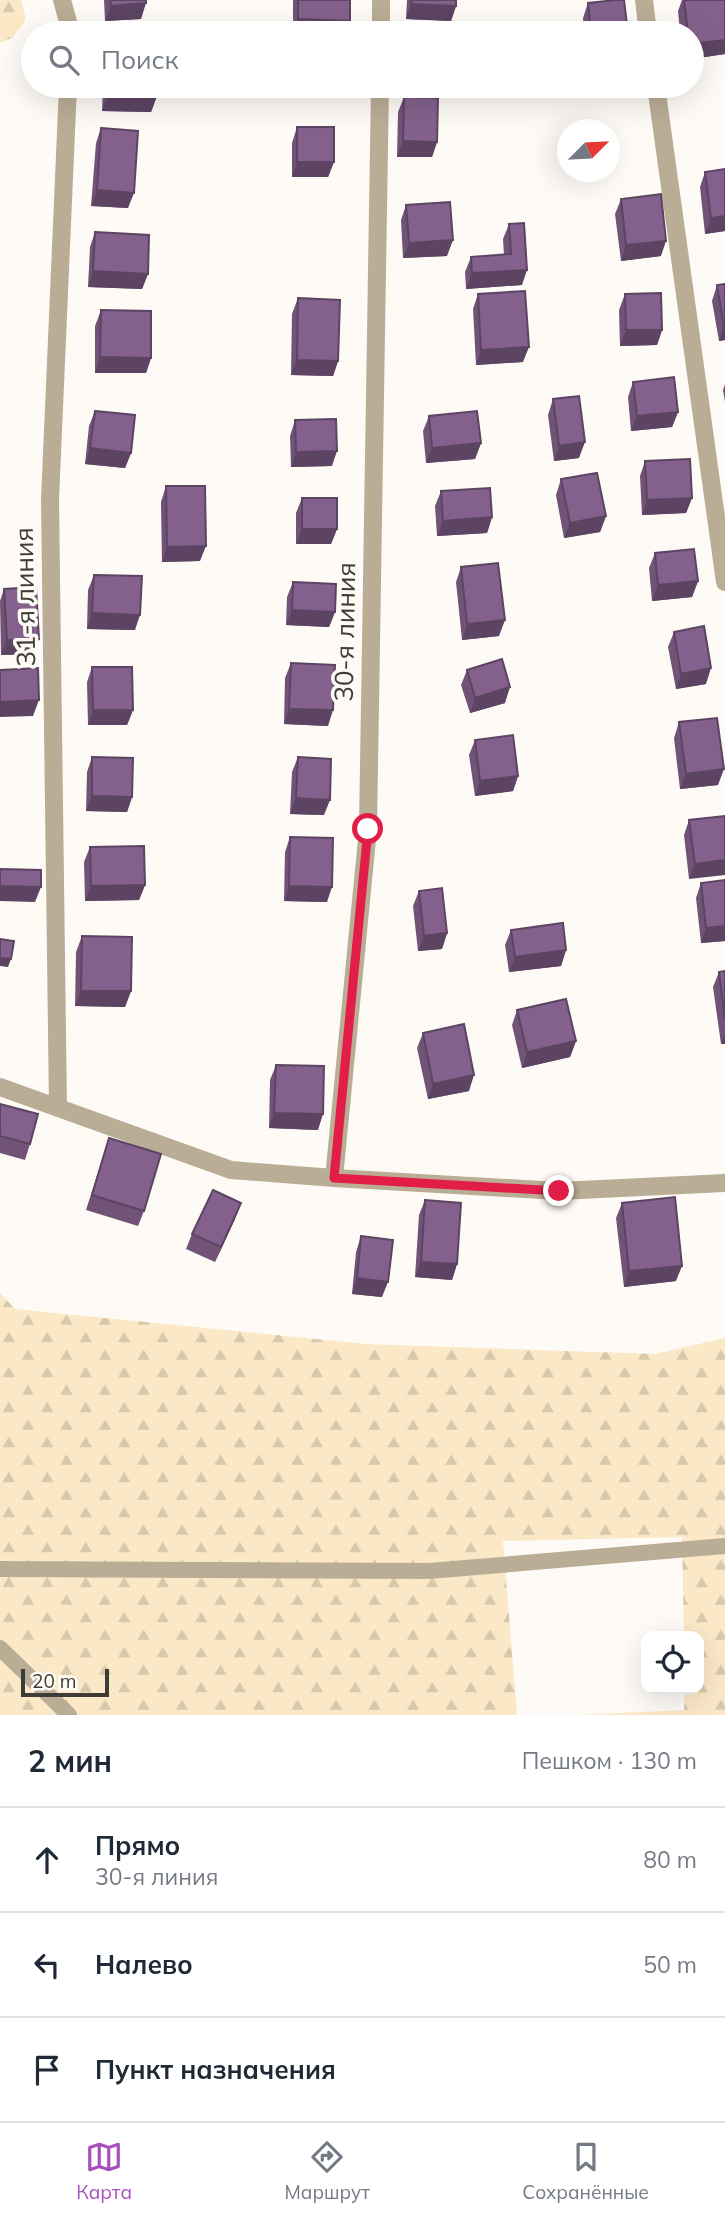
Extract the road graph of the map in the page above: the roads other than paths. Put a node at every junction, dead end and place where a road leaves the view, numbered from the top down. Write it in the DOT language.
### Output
graph roads {
  1 [pos="62,0"];
  2 [pos="382,0"];
  3 [pos="644,0"];
  4 [pos="68,21"];
  5 [pos="381,21"];
  6 [pos="647,21"];
  7 [pos="67,98"];
  8 [pos="380,98"];
  9 [pos="658,98"];
  10 [pos="725,582"];
  11 [pos="0,1087"];
  12 [pos="58,1108"];
  13 [pos="334,1178"];
  14 [pos="725,1183"];
  15 [pos="725,1546"];
  16 [pos="0,1569"];
  17 [pos="0,1648"];
  18 [pos="69,1715"];
  1 -- 4 [label="street"];
  2 -- 5 [label="street"];
  3 -- 6 [label="street"];
  7 -- 12 [label="street, 31-я линия"];
  8 -- 13 [label="street, 30-я линия"];
  9 -- 10 [label="street"];
  11 -- 12 [label="street"];
  12 -- 13 [label="street"];
  13 -- 14 [label="street"];
  15 -- 16 [label="lane"];
  17 -- 18 [label="lane"];
}
